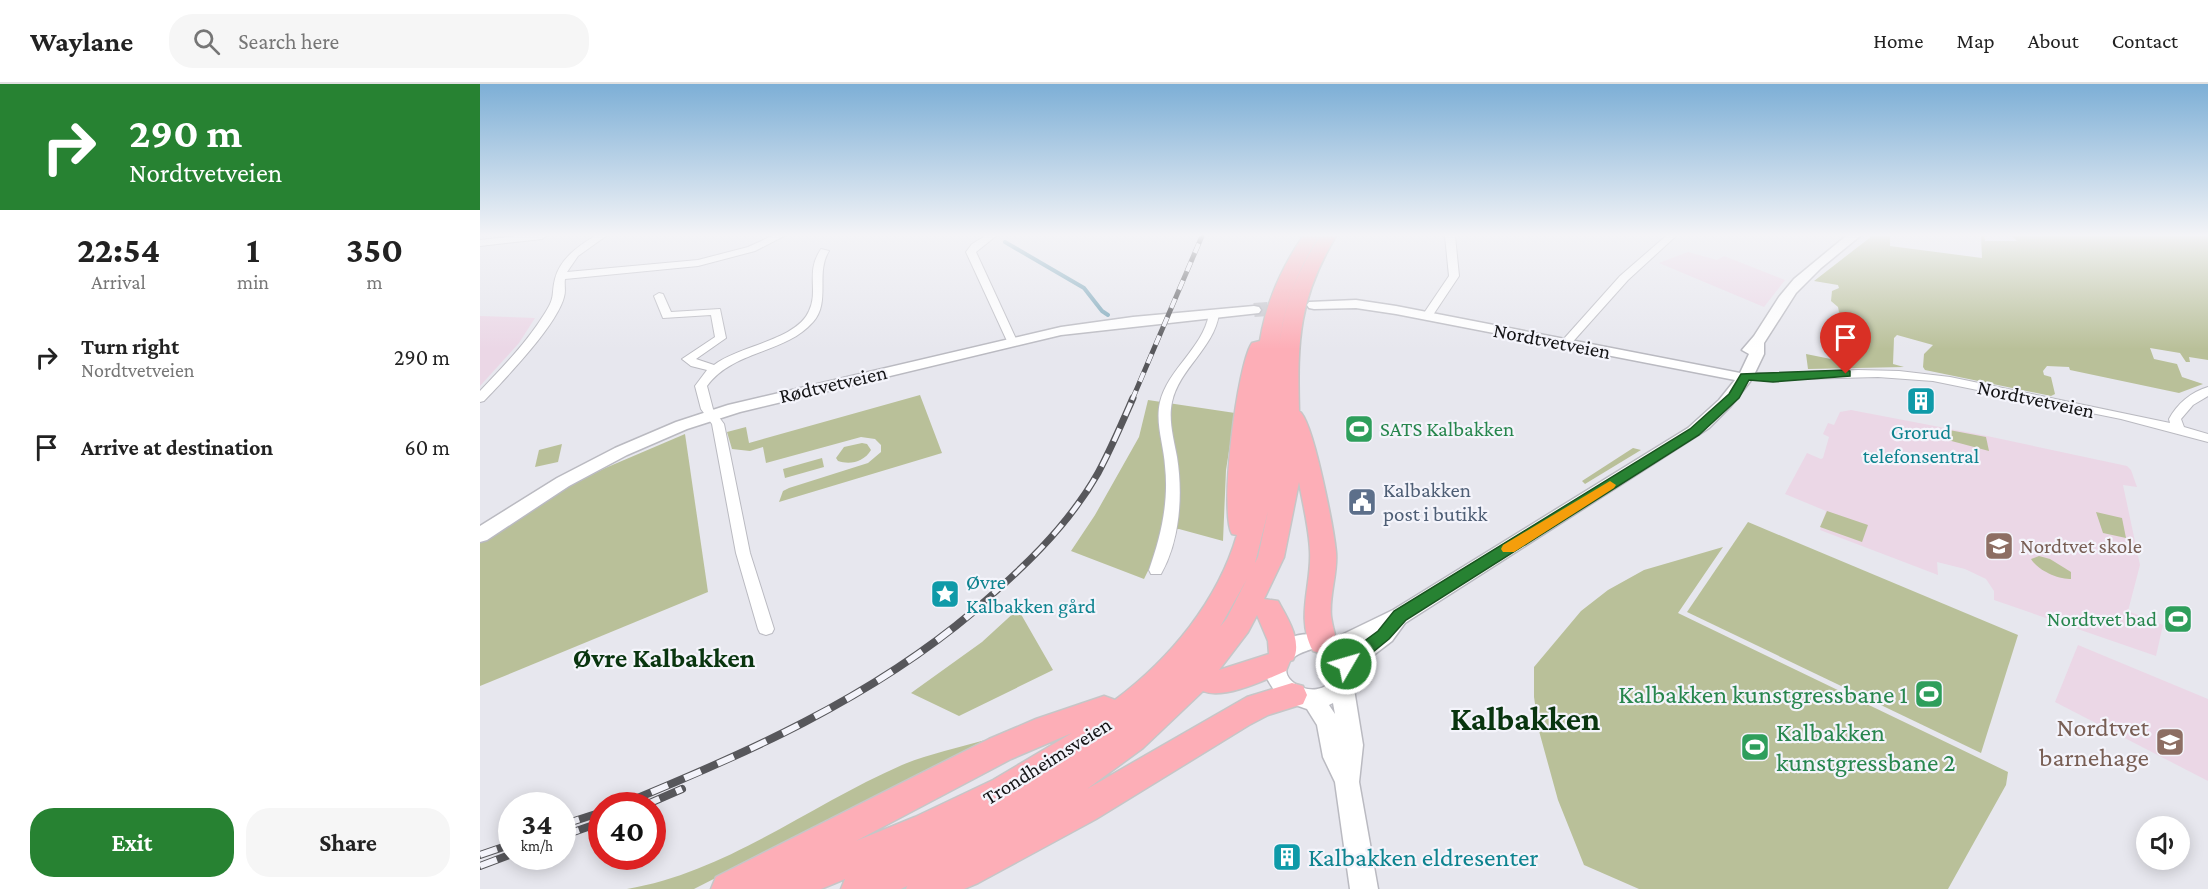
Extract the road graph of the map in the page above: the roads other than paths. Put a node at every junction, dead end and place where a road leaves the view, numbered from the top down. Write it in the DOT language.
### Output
graph roads {
  1 [pos="595,274"];
  2 [pos="817,274"];
  3 [pos="981,274"];
  4 [pos="1287,274"];
  5 [pos="1306,274"];
  6 [pos="1454,274"];
  7 [pos="1629,274"];
  8 [pos="1807,274"];
  9 [pos="561,276"];
  10 [pos="659,296"];
  11 [pos="1314,305"];
  12 [pos="1254,310"];
  13 [pos="1214,314"];
  14 [pos="1427,316"];
  15 [pos="1270,329"];
  16 [pos="1012,341"];
  17 [pos="1565,344"];
  18 [pos="715,369"];
  19 [pos="1742,372"];
  20 [pos="2208,391"];
  21 [pos="1287,397"];
  22 [pos="480,399"];
  23 [pos="713,415"];
  24 [pos="2178,429"];
  25 [pos="2208,438"];
  26 [pos="1241,528"];
  27 [pos="480,536"];
  28 [pos="1156,570"];
  29 [pos="1268,608"];
  30 [pos="766,628"];
  31 [pos="1280,658"];
  32 [pos="1336,660"];
  33 [pos="1214,683"];
  34 [pos="1303,696"];
  35 [pos="1104,709"];
  36 [pos="1347,782"];
  37 [pos="729,889"];
  38 [pos="777,889"];
  39 [pos="859,889"];
  40 [pos="924,889"];
  41 [pos="1364,889"];
  1 -- 9 [label="street"];
  2 -- 18 [label="street"];
  3 -- 16 [label="street"];
  4 -- 15 [label="highway, Trondheimsveien"];
  5 -- 21 [label="highway, Trondheimsveien"];
  6 -- 14 [label="street"];
  7 -- 17 [label="street"];
  8 -- 19 [label="street"];
  9 -- 22 [label="street"];
  10 -- 18 [label="street"];
  11 -- 14 [label="street, Nordtvetveien"];
  12 -- 13 [label="street"];
  13 -- 16 [label="street, Rødtvetveien"];
  13 -- 28 [label="street"];
  14 -- 17 [label="street, Nordtvetveien"];
  15 -- 26 [label="highway"];
  15 -- 38 [label="highway, Trondheimsveien"];
  16 -- 23 [label="street, Rødtvetveien"];
  17 -- 19 [label="street, Nordtvetveien"];
  18 -- 23 [label="street"];
  19 -- 24 [label="street, Nordtvetveien"];
  19 -- 32 [label="street"];
  20 -- 24 [label="street"];
  21 -- 32 [label="highway"];
  21 -- 39 [label="highway, Trondheimsveien"];
  23 -- 27 [label="street, Rødtvetveien"];
  23 -- 30 [label="street"];
  24 -- 25 [label="street, Nordtvetveien"];
  29 -- 31 [label="highway"];
  31 -- 32 [label="street"];
  31 -- 33 [label="highway"];
  31 -- 34 [label="street"];
  32 -- 34 [label="street"];
  32 -- 36 [label="street"];
  34 -- 36 [label="street"];
  34 -- 40 [label="highway"];
  35 -- 37 [label="highway"];
  36 -- 41 [label="street"];
}
